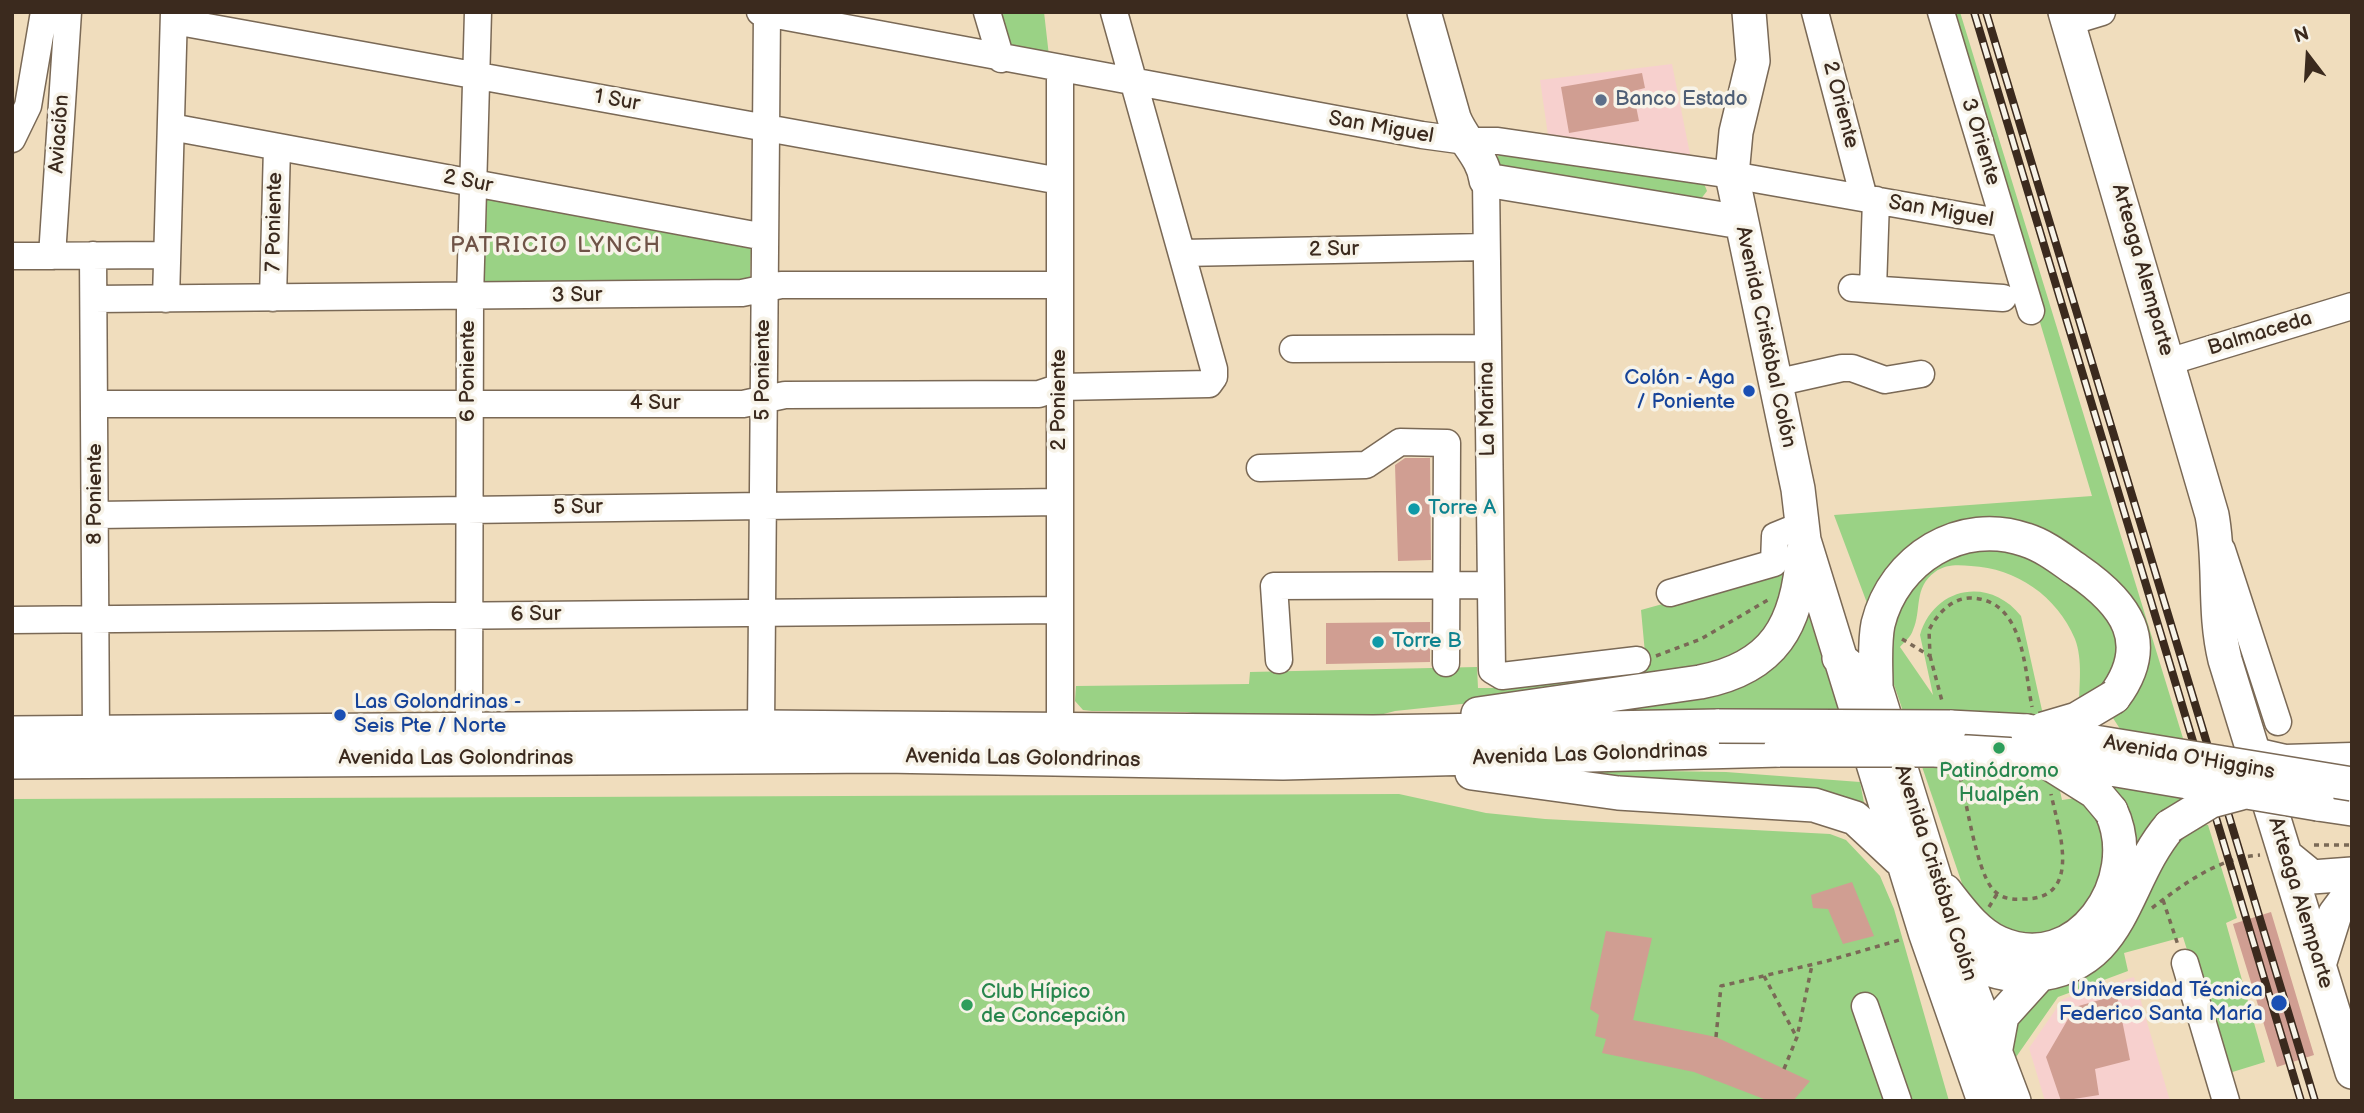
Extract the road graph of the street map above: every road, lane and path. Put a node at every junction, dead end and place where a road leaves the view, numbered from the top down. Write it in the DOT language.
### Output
graph roads {
  1 [pos="44,12"];
  2 [pos="68,12"];
  3 [pos="478,12"];
  4 [pos="987,12"];
  5 [pos="1114,12"];
  6 [pos="1424,12"];
  7 [pos="1749,12"];
  8 [pos="1815,12"];
  9 [pos="1941,12"];
  10 [pos="2102,12"];
  11 [pos="763,13"];
  12 [pos="174,16"];
  13 [pos="2067,17"];
  14 [pos="862,22"];
  15 [pos="1001,59"];
  16 [pos="1060,70"];
  17 [pos="475,75"];
  18 [pos="1135,84"];
  19 [pos="171,127"];
  20 [pos="766,128"];
  21 [pos="12,139"];
  22 [pos="1466,141"];
  23 [pos="277,147"];
  24 [pos="1732,175"];
  25 [pos="1486,180"];
  26 [pos="1060,181"];
  27 [pos="473,183"];
  28 [pos="1870,199"];
  29 [pos="1741,222"];
  30 [pos="2004,223"];
  31 [pos="765,237"];
  32 [pos="1486,247"];
  33 [pos="1182,253"];
  34 [pos="167,255"];
  35 [pos="12,256"];
  36 [pos="52,256"];
  37 [pos="93,256"];
  38 [pos="1060,285"];
  39 [pos="765,289"];
  40 [pos="273,298"];
  41 [pos="470,298"];
  42 [pos="2003,298"];
  43 [pos="94,299"];
  44 [pos="166,299"];
  45 [pos="2352,306"];
  46 [pos="2031,311"];
  47 [pos="1487,348"];
  48 [pos="1293,349"];
  49 [pos="2168,362"];
  50 [pos="1921,374"];
  51 [pos="1775,383"];
  52 [pos="1060,387"];
  53 [pos="764,400"];
  54 [pos="95,404"];
  55 [pos="469,404"];
  56 [pos="1260,468"];
  57 [pos="1060,502"];
  58 [pos="763,506"];
  59 [pos="468,510"];
  60 [pos="96,515"];
  61 [pos="2215,529"];
  62 [pos="1803,532"];
  63 [pos="1447,585"];
  64 [pos="1490,585"];
  65 [pos="1670,593"];
  66 [pos="1796,600"];
  67 [pos="1060,610"];
  68 [pos="762,613"];
  69 [pos="468,616"];
  70 [pos="96,619"];
  71 [pos="12,620"];
  72 [pos="1839,658"];
  73 [pos="1279,660"];
  74 [pos="1637,660"];
  75 [pos="1446,663"];
  76 [pos="1876,688"];
  77 [pos="2278,722"];
  78 [pos="761,727"];
  79 [pos="911,728"];
  80 [pos="469,729"];
  81 [pos="1060,730"];
  82 [pos="1373,732"];
  83 [pos="12,733"];
  84 [pos="1723,738"];
  85 [pos="2031,744"];
  86 [pos="97,747"];
  87 [pos="2252,748"];
  88 [pos="733,756"];
  89 [pos="883,756"];
  90 [pos="2352,756"];
  91 [pos="1412,761"];
  92 [pos="12,762"];
  93 [pos="12,780"];
  94 [pos="2352,784"];
  95 [pos="2244,792"];
  96 [pos="2352,809"];
  97 [pos="2352,845"];
  98 [pos="2287,852"];
  99 [pos="1919,869"];
  100 [pos="2352,874"];
  101 [pos="2352,891"];
  102 [pos="2163,900"];
  103 [pos="2144,917"];
  104 [pos="1922,921"];
  105 [pos="1958,953"];
  106 [pos="2185,963"];
  107 [pos="1812,965"];
  108 [pos="2319,965"];
  109 [pos="2040,974"];
  110 [pos="1764,976"];
  111 [pos="1865,1006"];
  112 [pos="1716,1037"];
  113 [pos="1797,1037"];
  114 [pos="1996,1048"];
  115 [pos="1784,1069"];
  116 [pos="2352,1072"];
  117 [pos="1898,1101"];
  118 [pos="1984,1101"];
  119 [pos="2014,1101"];
  120 [pos="2226,1101"];
  1 -- 21 [label="street, Aviación"];
  2 -- 36 [label="street, Aviación"];
  3 -- 17 [label="street, 6 Poniente"];
  4 -- 15 [label="street"];
  5 -- 18 [label="street"];
  6 -- 22 [label="main road, La Marina"];
  7 -- 24 [label="main road, Avenida Cristóbal Colón"];
  8 -- 28 [label="street, 2 Oriente"];
  9 -- 30 [label="street, 3 Oriente"];
  10 -- 13 [label="street"];
  11 -- 14 [label="street, San Miguel"];
  11 -- 20 [label="street, 5 Poniente"];
  12 -- 17 [label="street, 1 Sur"];
  12 -- 19 [label="street"];
  13 -- 49 [label="main road, Arteaga Alemparte"];
  14 -- 15 [label="street, San Miguel"];
  15 -- 16 [label="street, San Miguel"];
  16 -- 18 [label="street, San Miguel"];
  16 -- 26 [label="street, 2 Poniente"];
  17 -- 20 [label="street, 1 Sur"];
  17 -- 27 [label="street, 6 Poniente"];
  18 -- 22 [label="street, San Miguel"];
  18 -- 33 [label="street"];
  19 -- 23 [label="street, 2 Sur"];
  19 -- 34 [label="street"];
  20 -- 26 [label="street, 1 Sur"];
  20 -- 31 [label="street, 5 Poniente"];
  22 -- 24 [label="street, San Miguel"];
  22 -- 25 [label="main road, La Marina"];
  23 -- 27 [label="street, 2 Sur"];
  23 -- 40 [label="street, 7 Poniente"];
  24 -- 28 [label="street, San Miguel"];
  24 -- 29 [label="main road, Avenida Cristóbal Colón"];
  25 -- 29 [label="main road"];
  25 -- 32 [label="street, La Marina"];
  26 -- 38 [label="street, 2 Poniente"];
  27 -- 31 [label="street, 2 Sur"];
  27 -- 41 [label="street, 6 Poniente"];
  28 -- 30 [label="street, San Miguel"];
  28 -- 42 [label="street, 2 Oriente"];
  29 -- 51 [label="main road, Avenida Cristóbal Colón"];
  30 -- 46 [label="street, 3 Oriente"];
  31 -- 39 [label="street, 5 Poniente"];
  32 -- 33 [label="street, 2 Sur"];
  32 -- 47 [label="street, La Marina"];
  33 -- 52 [label="street, 4 Sur"];
  34 -- 37 [label="street"];
  34 -- 44 [label="street"];
  35 -- 36 [label="street"];
  36 -- 37 [label="street"];
  37 -- 43 [label="street, 8 Poniente"];
  38 -- 39 [label="street, 3 Sur"];
  38 -- 52 [label="street, 2 Poniente"];
  39 -- 41 [label="street, 3 Sur"];
  39 -- 53 [label="street, 5 Poniente"];
  40 -- 41 [label="street, 3 Sur"];
  40 -- 44 [label="street, 3 Sur"];
  41 -- 55 [label="street, 6 Poniente"];
  43 -- 44 [label="street, 3 Sur"];
  43 -- 54 [label="street, 8 Poniente"];
  45 -- 49 [label="street, Balmaceda"];
  47 -- 48 [label="street"];
  47 -- 64 [label="street, La Marina"];
  49 -- 61 [label="main road, Arteaga Alemparte"];
  50 -- 51 [label="street"];
  51 -- 62 [label="main road, Avenida Cristóbal Colón"];
  52 -- 53 [label="street, 4 Sur"];
  52 -- 57 [label="street, 2 Poniente"];
  53 -- 55 [label="street, 4 Sur"];
  53 -- 58 [label="street, 5 Poniente"];
  54 -- 55 [label="street, 4 Sur"];
  54 -- 60 [label="street, 8 Poniente"];
  55 -- 59 [label="street, 6 Poniente"];
  56 -- 63 [label="street"];
  57 -- 58 [label="street, 5 Sur"];
  57 -- 67 [label="street, 2 Poniente"];
  58 -- 59 [label="street, 5 Sur"];
  58 -- 68 [label="street, 5 Poniente"];
  59 -- 60 [label="street, 5 Sur"];
  59 -- 69 [label="street, 6 Poniente"];
  60 -- 70 [label="street, 8 Poniente"];
  61 -- 77 [label="street, Arteaga Alemparte"];
  61 -- 87 [label="main road, Arteaga Alemparte"];
  62 -- 65 [label="street"];
  62 -- 66 [label="main road"];
  62 -- 72 [label="main road, Avenida Cristóbal Colón"];
  63 -- 64 [label="street"];
  63 -- 73 [label="street"];
  63 -- 75 [label="street"];
  64 -- 74 [label="street, La Marina"];
  66 -- 74 [label="path"];
  66 -- 82 [label="main road"];
  67 -- 68 [label="street, 6 Sur"];
  67 -- 81 [label="street, 2 Poniente"];
  68 -- 69 [label="street, 6 Sur"];
  68 -- 78 [label="street, 5 Poniente"];
  69 -- 70 [label="street, 6 Sur"];
  69 -- 80 [label="street, 6 Poniente"];
  70 -- 71 [label="street, 6 Sur"];
  70 -- 86 [label="street, 8 Poniente"];
  72 -- 76 [label="main road"];
  72 -- 99 [label="main road, Avenida Cristóbal Colón"];
  76 -- 85 [label="main road, bridge"];
  76 -- 99 [label="main road, Avenida Cristóbal Colón"];
  78 -- 79 [label="main road, Avenida Las Golondrinas"];
  78 -- 80 [label="main road, Avenida Las Golondrinas"];
  78 -- 88 [label="main road"];
  79 -- 81 [label="main road, Avenida Las Golondrinas"];
  79 -- 89 [label="street"];
  80 -- 86 [label="main road, Avenida Las Golondrinas"];
  81 -- 82 [label="main road, Avenida Las Golondrinas"];
  82 -- 84 [label="main road, Avenida Las Golondrinas"];
  83 -- 86 [label="main road, Avenida Las Golondrinas"];
  84 -- 85 [label="main road, Avenida Las Golondrinas, bridge"];
  84 -- 91 [label="main road, Avenida Las Golondrinas"];
  85 -- 94 [label="main road, Avenida O'Higgins, bridge"];
  85 -- 95 [label="main road, Avenida O'Higgins, bridge"];
  85 -- 99 [label="main road, bridge"];
  86 -- 88 [label="main road, Avenida Las Golondrinas"];
  86 -- 92 [label="main road, Avenida Las Golondrinas"];
  86 -- 93 [label="main road"];
  87 -- 90 [label="street, Avenida O'Higgins"];
  87 -- 98 [label="main road, Arteaga Alemparte"];
  88 -- 89 [label="main road, Avenida Las Golondrinas"];
  89 -- 91 [label="main road, Avenida Las Golondrinas"];
  91 -- 99 [label="main road"];
  95 -- 96 [label="main road, Avenida O'Higgins, bridge"];
  95 -- 109 [label="main road, bridge"];
  97 -- 98 [label="path"];
  98 -- 100 [label="main road"];
  98 -- 102 [label="path"];
  98 -- 108 [label="main road, Arteaga Alemparte"];
  99 -- 104 [label="main road, Avenida Cristóbal Colón"];
  99 -- 105 [label="main road, Avenida Cristóbal Colón"];
  101 -- 108 [label="main road"];
  102 -- 103 [label="path"];
  102 -- 106 [label="path"];
  104 -- 105 [label="main road"];
  104 -- 107 [label="path"];
  104 -- 118 [label="main road, Avenida Cristóbal Colón"];
  105 -- 109 [label="main road"];
  105 -- 114 [label="main road, Avenida Cristóbal Colón"];
  106 -- 120 [label="street"];
  107 -- 110 [label="path"];
  107 -- 113 [label="path"];
  108 -- 116 [label="main road, Arteaga Alemparte"];
  109 -- 114 [label="main road"];
  110 -- 112 [label="path"];
  110 -- 113 [label="path"];
  111 -- 117 [label="street"];
  113 -- 115 [label="path"];
  114 -- 119 [label="main road, Avenida Cristóbal Colón"];
}
